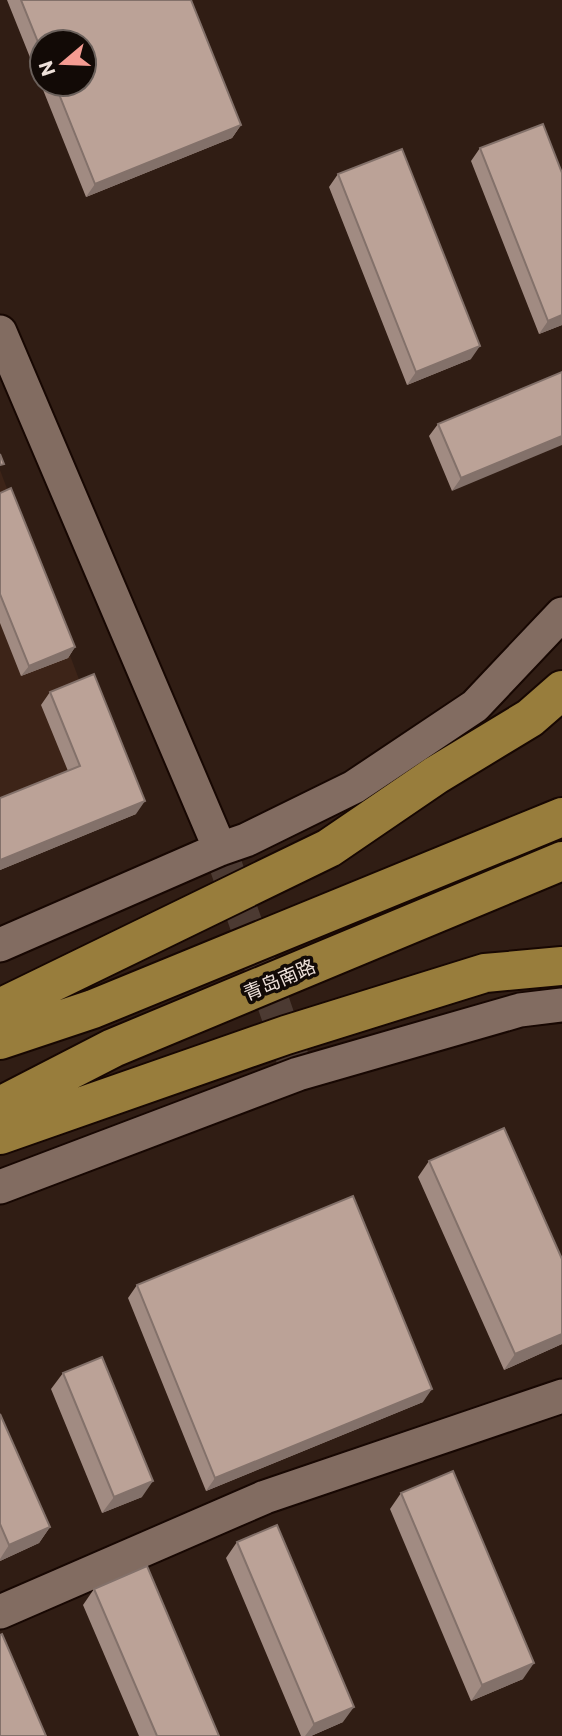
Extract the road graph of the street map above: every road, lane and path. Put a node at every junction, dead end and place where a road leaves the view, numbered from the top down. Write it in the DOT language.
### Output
graph roads {
  1 [pos="0,332"];
  2 [pos="562,614"];
  3 [pos="562,660"];
  4 [pos="562,690"];
  5 [pos="436,775"];
  6 [pos="562,817"];
  7 [pos="220,849"];
  8 [pos="562,861"];
  9 [pos="0,945"];
  10 [pos="562,966"];
  11 [pos="562,1005"];
  12 [pos="0,1008"];
  13 [pos="0,1040"];
  14 [pos="0,1106"];
  15 [pos="0,1135"];
  16 [pos="0,1187"];
  17 [pos="562,1396"];
  18 [pos="0,1612"];
  1 -- 7 [label="street"];
  2 -- 7 [label="street"];
  3 -- 5 [label="main road"];
  4 -- 5 [label="main road"];
  5 -- 12 [label="main road"];
  6 -- 13 [label="main road"];
  7 -- 9 [label="street"];
  8 -- 14 [label="main road, 青岛南路"];
  10 -- 15 [label="main road"];
  11 -- 16 [label="street"];
  17 -- 18 [label="street"];
}
